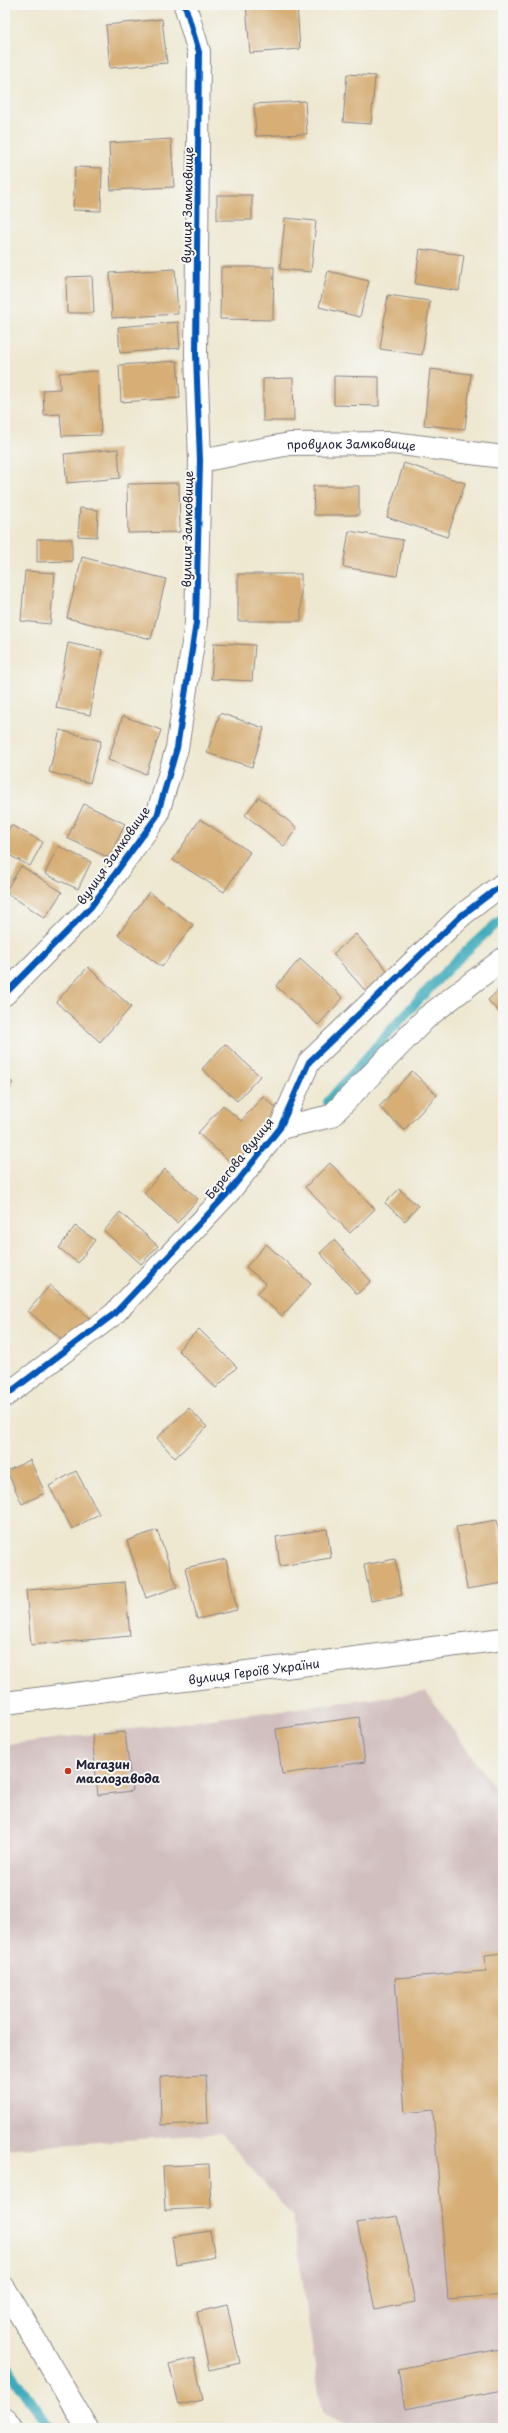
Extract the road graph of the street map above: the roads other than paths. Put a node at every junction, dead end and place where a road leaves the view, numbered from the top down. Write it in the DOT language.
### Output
graph roads {
  1 [pos="185,5"];
  2 [pos="503,458"];
  3 [pos="200,462"];
  4 [pos="503,884"];
  5 [pos="503,959"];
  6 [pos="5,994"];
  7 [pos="280,1128"];
  8 [pos="5,1396"];
  9 [pos="503,1639"];
  10 [pos="5,1703"];
  11 [pos="5,2289"];
  12 [pos="5,2419"];
  13 [pos="11,2428"];
  14 [pos="87,2428"];
  1 -- 3 [label="street, вулиця Замковище"];
  2 -- 3 [label="street, провулок Замковище"];
  3 -- 6 [label="street, вулиця Замковище"];
  4 -- 7 [label="street, Берегова вулиця"];
  5 -- 7 [label="street, Берегова вулиця"];
  7 -- 8 [label="street, Берегова вулиця"];
  9 -- 10 [label="street, вулиця Героїв України"];
  11 -- 14 [label="street"];
  12 -- 13 [label="street"];
}
